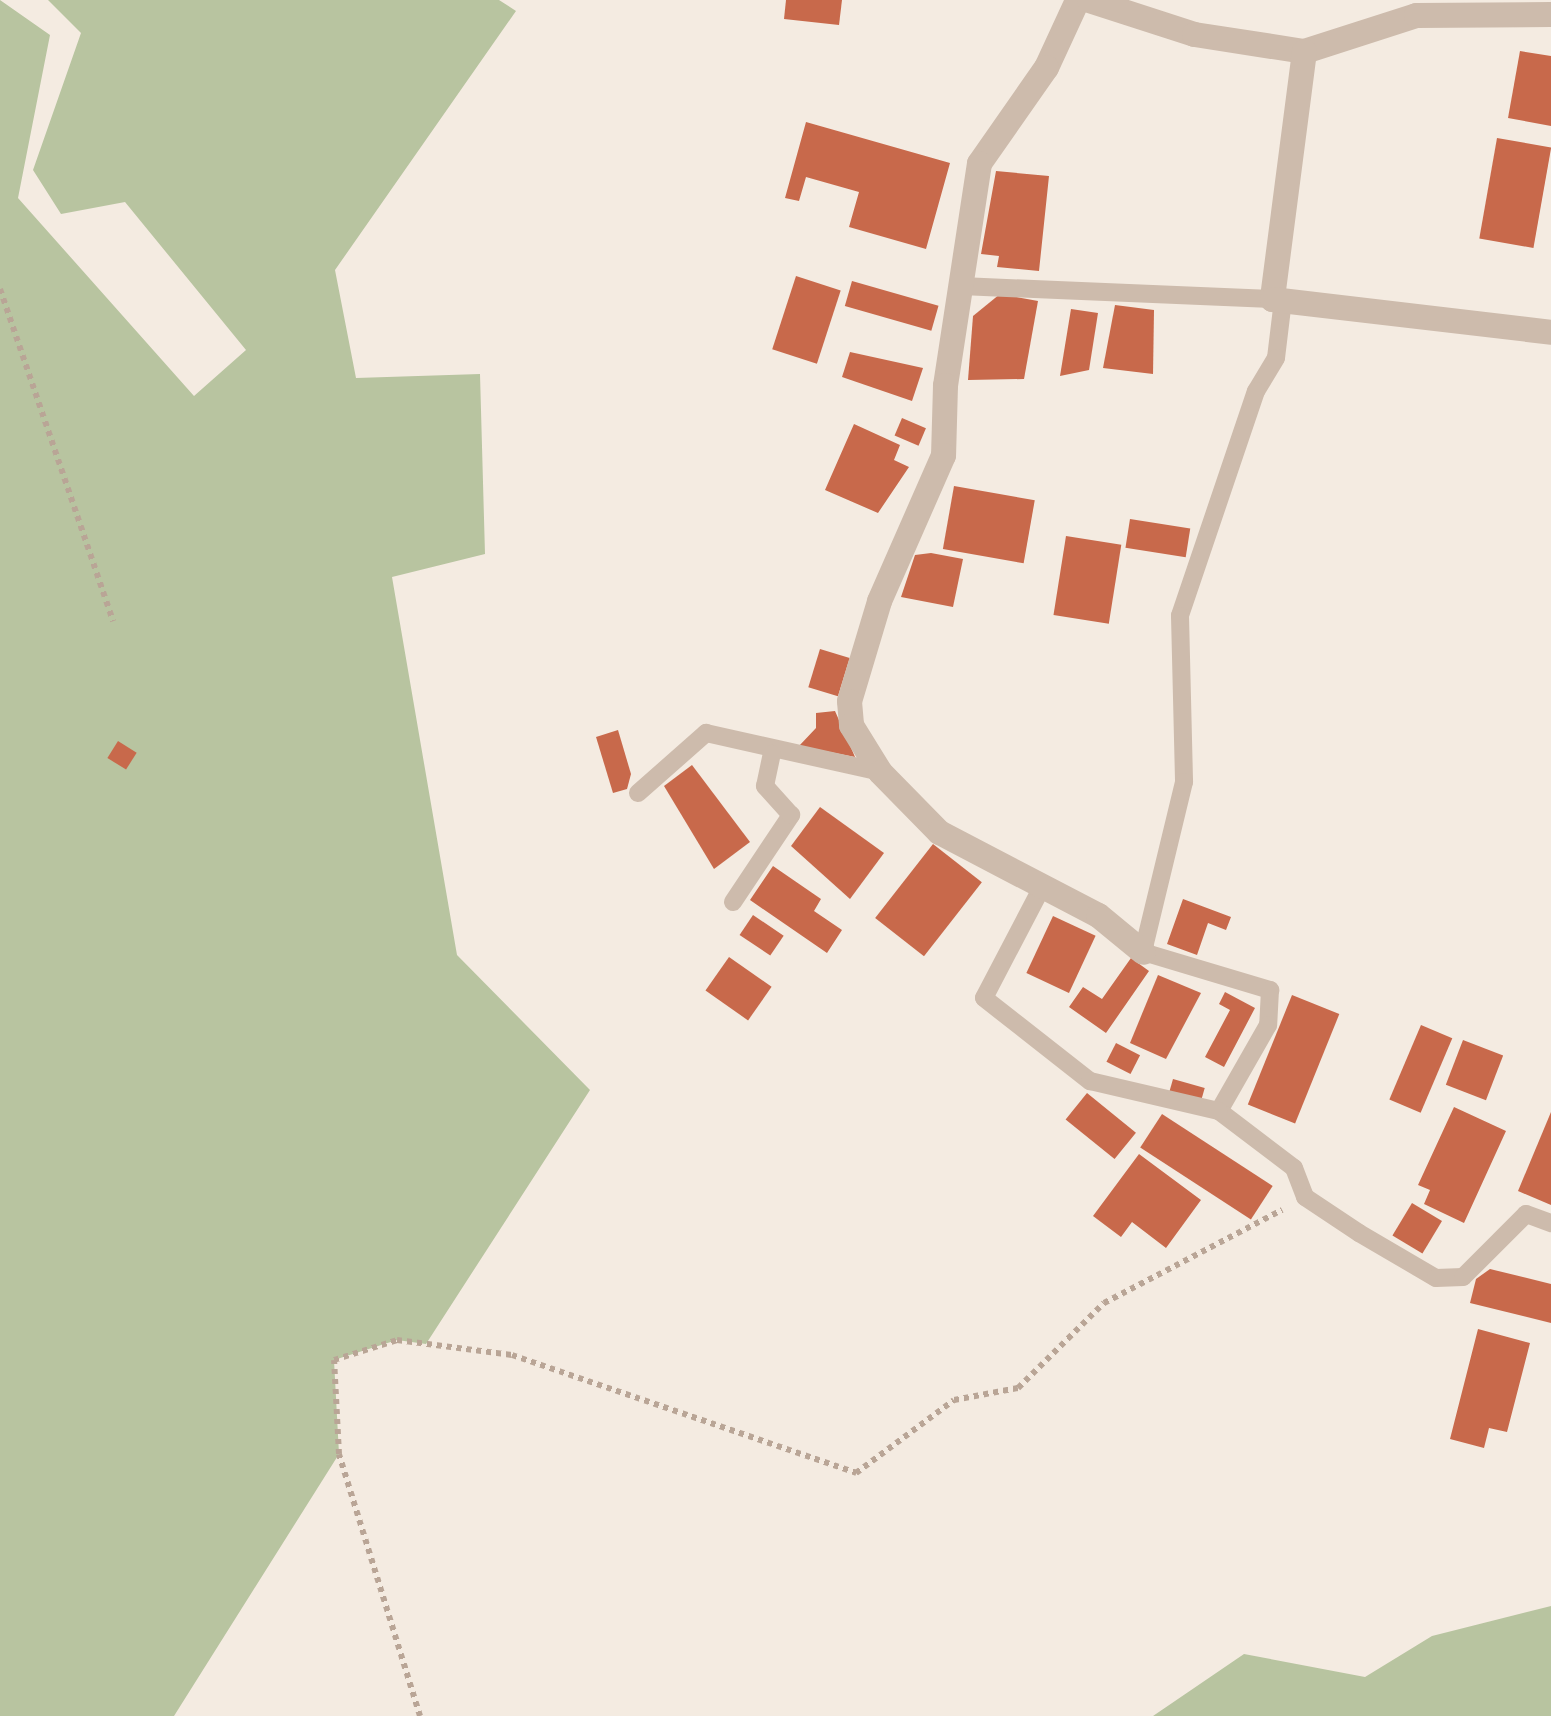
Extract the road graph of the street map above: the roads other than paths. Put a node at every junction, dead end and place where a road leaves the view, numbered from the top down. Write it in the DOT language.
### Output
graph roads {
  1 [pos="1077,0"];
  2 [pos="1089,0"];
  3 [pos="1551,14"];
  4 [pos="1304,51"];
  5 [pos="961,286"];
  6 [pos="1278,299"];
  7 [pos="1551,332"];
  8 [pos="772,754"];
  9 [pos="880,772"];
  10 [pos="638,793"];
  11 [pos="1042,886"];
  12 [pos="733,902"];
  13 [pos="1144,952"];
  14 [pos="1219,1111"];
  15 [pos="1551,1223"];
  1 -- 5 [label="street"];
  2 -- 4 [label="street"];
  3 -- 4 [label="street"];
  4 -- 6 [label="street"];
  5 -- 6 [label="lane"];
  5 -- 9 [label="street"];
  6 -- 7 [label="street"];
  6 -- 13 [label="lane"];
  8 -- 9 [label="lane"];
  8 -- 10 [label="lane"];
  8 -- 12 [label="lane"];
  9 -- 11 [label="street"];
  11 -- 13 [label="street"];
  11 -- 14 [label="lane"];
  13 -- 14 [label="lane"];
  14 -- 15 [label="lane"];
}
